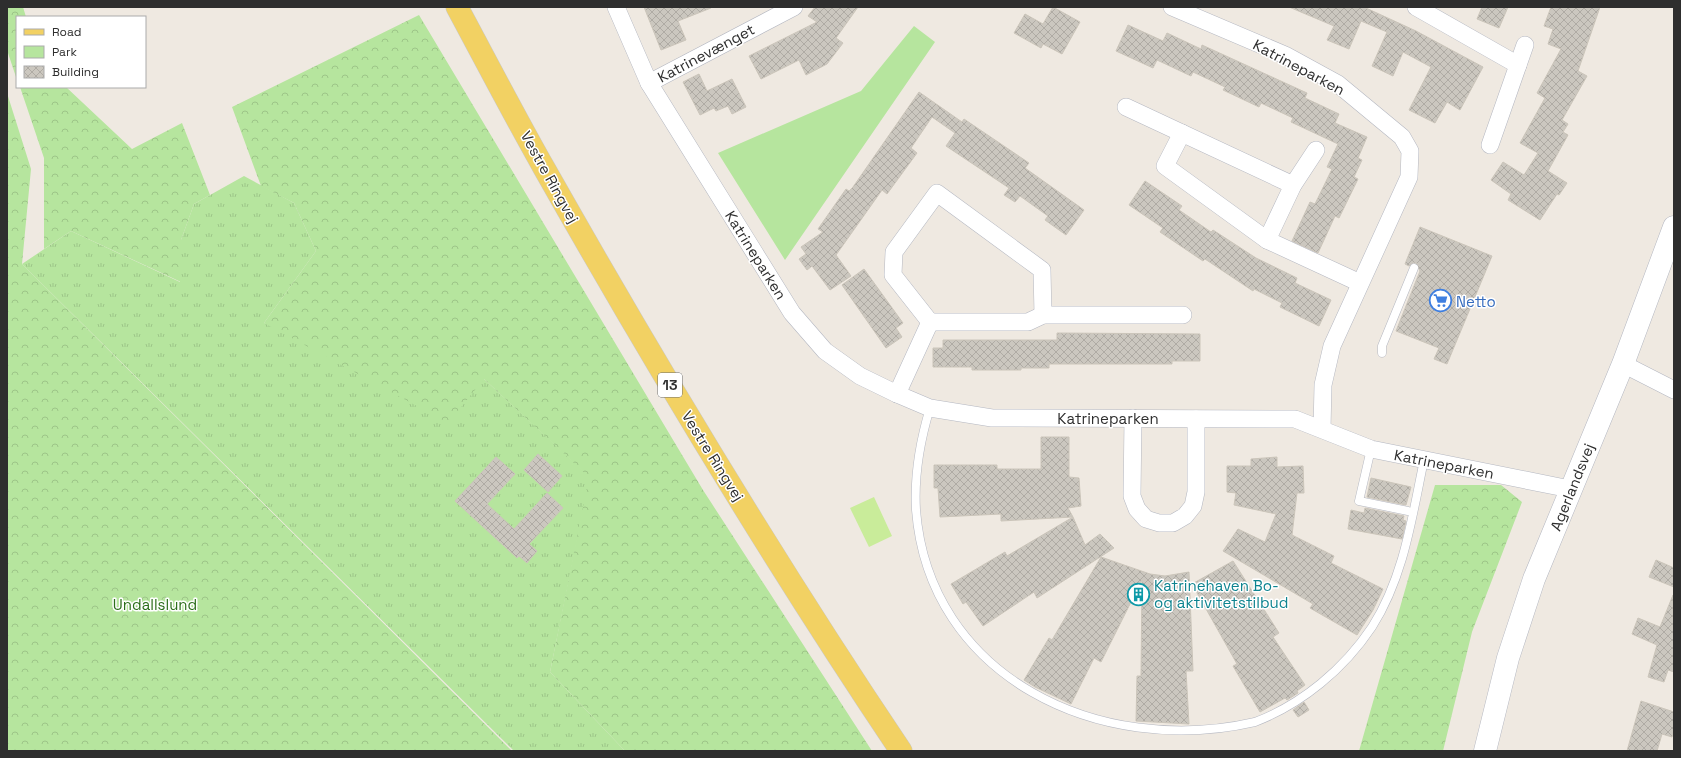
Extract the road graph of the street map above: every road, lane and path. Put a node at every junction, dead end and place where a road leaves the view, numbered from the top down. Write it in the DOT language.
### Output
graph roads {
  1 [pos="457,7"];
  2 [pos="616,7"];
  3 [pos="794,7"];
  4 [pos="1172,7"];
  5 [pos="1416,7"];
  6 [pos="1524,45"];
  7 [pos="1518,65"];
  8 [pos="649,82"];
  9 [pos="1126,107"];
  10 [pos="1182,133"];
  11 [pos="1490,144"];
  12 [pos="1316,150"];
  13 [pos="1293,185"];
  14 [pos="1674,227"];
  15 [pos="1267,240"];
  16 [pos="1414,268"];
  17 [pos="1360,284"];
  18 [pos="1043,315"];
  19 [pos="1183,315"];
  20 [pos="930,322"];
  21 [pos="1382,353"];
  22 [pos="1623,364"];
  23 [pos="1674,390"];
  24 [pos="897,394"];
  25 [pos="930,408"];
  26 [pos="1133,418"];
  27 [pos="1196,419"];
  28 [pos="1322,429"];
  29 [pos="1371,449"];
  30 [pos="1424,460"];
  31 [pos="1570,489"];
  32 [pos="1408,511"];
  33 [pos="1032,702"];
  34 [pos="1183,739"];
  35 [pos="901,751"];
  36 [pos="1485,751"];
  1 -- 35 [label="main road, Vestre Ringvej / 13"];
  2 -- 8 [label="street, Katrinevænget"];
  3 -- 8 [label="street, Katrinevænget"];
  4 -- 17 [label="street, Katrineparken"];
  5 -- 7 [label="street"];
  6 -- 7 [label="street"];
  7 -- 11 [label="street"];
  8 -- 24 [label="street, Katrineparken"];
  9 -- 10 [label="street"];
  10 -- 13 [label="street"];
  10 -- 15 [label="street"];
  12 -- 13 [label="street"];
  13 -- 15 [label="street"];
  14 -- 22 [label="street, Agerlandsvej"];
  15 -- 17 [label="street"];
  16 -- 21 [label="lane"];
  17 -- 28 [label="street, Katrineparken"];
  18 -- 19 [label="street"];
  18 -- 20 [label="street"];
  18 -- 20 [label="street"];
  20 -- 24 [label="street"];
  22 -- 23 [label="street"];
  22 -- 31 [label="street, Agerlandsvej"];
  24 -- 25 [label="street, Katrineparken"];
  25 -- 26 [label="street, Katrineparken"];
  25 -- 33 [label="lane"];
  26 -- 27 [label="street, Katrineparken"];
  26 -- 27 [label="street"];
  27 -- 28 [label="street, Katrineparken"];
  28 -- 29 [label="street, Katrineparken"];
  29 -- 30 [label="street, Katrineparken"];
  29 -- 32 [label="lane"];
  30 -- 31 [label="street, Katrineparken"];
  30 -- 34 [label="lane"];
  31 -- 36 [label="street, Agerlandsvej"];
}
